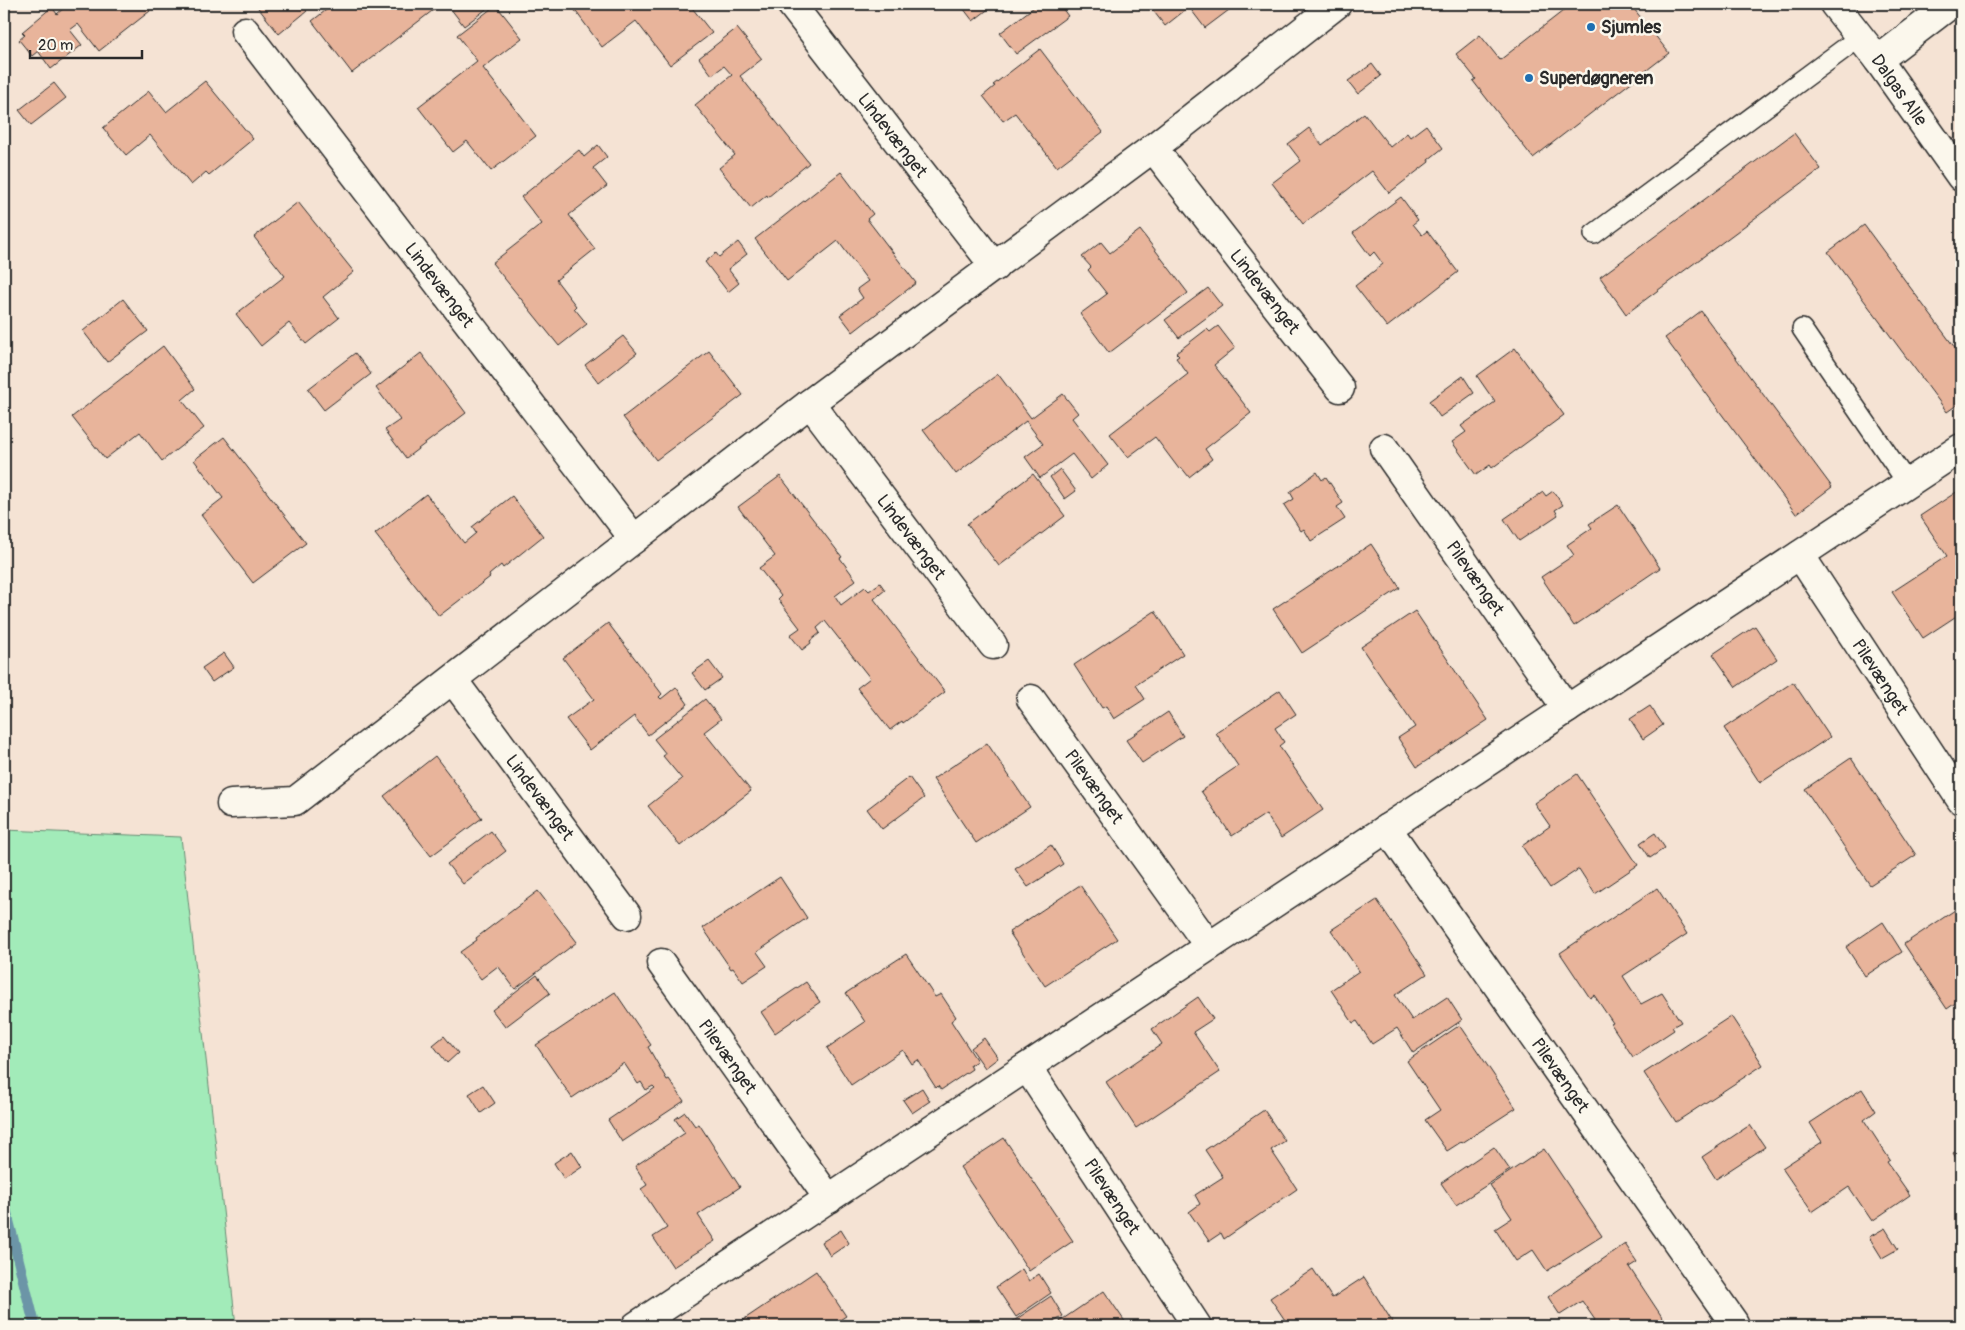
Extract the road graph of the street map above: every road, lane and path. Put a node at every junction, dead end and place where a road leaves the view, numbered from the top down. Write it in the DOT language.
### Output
graph roads {
  1 [pos="791,4"];
  2 [pos="1337,4"];
  3 [pos="1834,4"];
  4 [pos="1951,4"];
  5 [pos="245,31"];
  6 [pos="1860,37"];
  7 [pos="1878,60"];
  8 [pos="1153,148"];
  9 [pos="1961,177"];
  10 [pos="1594,234"];
  11 [pos="995,268"];
  12 [pos="1802,330"];
  13 [pos="1340,388"];
  14 [pos="810,403"];
  15 [pos="1384,448"];
  16 [pos="1961,448"];
  17 [pos="1908,484"];
  18 [pos="634,539"];
  19 [pos="1800,555"];
  20 [pos="993,645"];
  21 [pos="453,680"];
  22 [pos="1031,699"];
  23 [pos="1567,709"];
  24 [pos="1961,800"];
  25 [pos="231,804"];
  26 [pos="1387,828"];
  27 [pos="627,915"];
  28 [pos="1210,946"];
  29 [pos="661,963"];
  30 [pos="1027,1067"];
  31 [pos="829,1198"];
  32 [pos="1734,1323"];
  33 [pos="636,1326"];
  34 [pos="1197,1326"];
  1 -- 11 [label="street, Lindevænget"];
  2 -- 8 [label="street"];
  3 -- 6 [label="street, Dalgas Alle"];
  4 -- 7 [label="street"];
  5 -- 18 [label="street, Lindevænget"];
  6 -- 7 [label="street, Dalgas Alle"];
  6 -- 10 [label="lane"];
  7 -- 9 [label="street, Dalgas Alle"];
  8 -- 11 [label="street"];
  8 -- 13 [label="street, Lindevænget"];
  11 -- 14 [label="street"];
  12 -- 17 [label="lane"];
  14 -- 18 [label="street"];
  14 -- 20 [label="street, Lindevænget"];
  15 -- 23 [label="street, Pilevænget"];
  16 -- 17 [label="street"];
  17 -- 19 [label="street"];
  18 -- 21 [label="street"];
  19 -- 23 [label="street"];
  19 -- 24 [label="street, Pilevænget"];
  21 -- 25 [label="street"];
  21 -- 27 [label="street, Lindevænget"];
  22 -- 28 [label="street, Pilevænget"];
  23 -- 26 [label="street"];
  26 -- 28 [label="street"];
  26 -- 32 [label="street, Pilevænget"];
  28 -- 30 [label="street"];
  29 -- 31 [label="street, Pilevænget"];
  30 -- 31 [label="street"];
  30 -- 34 [label="street, Pilevænget"];
  31 -- 33 [label="street"];
}
